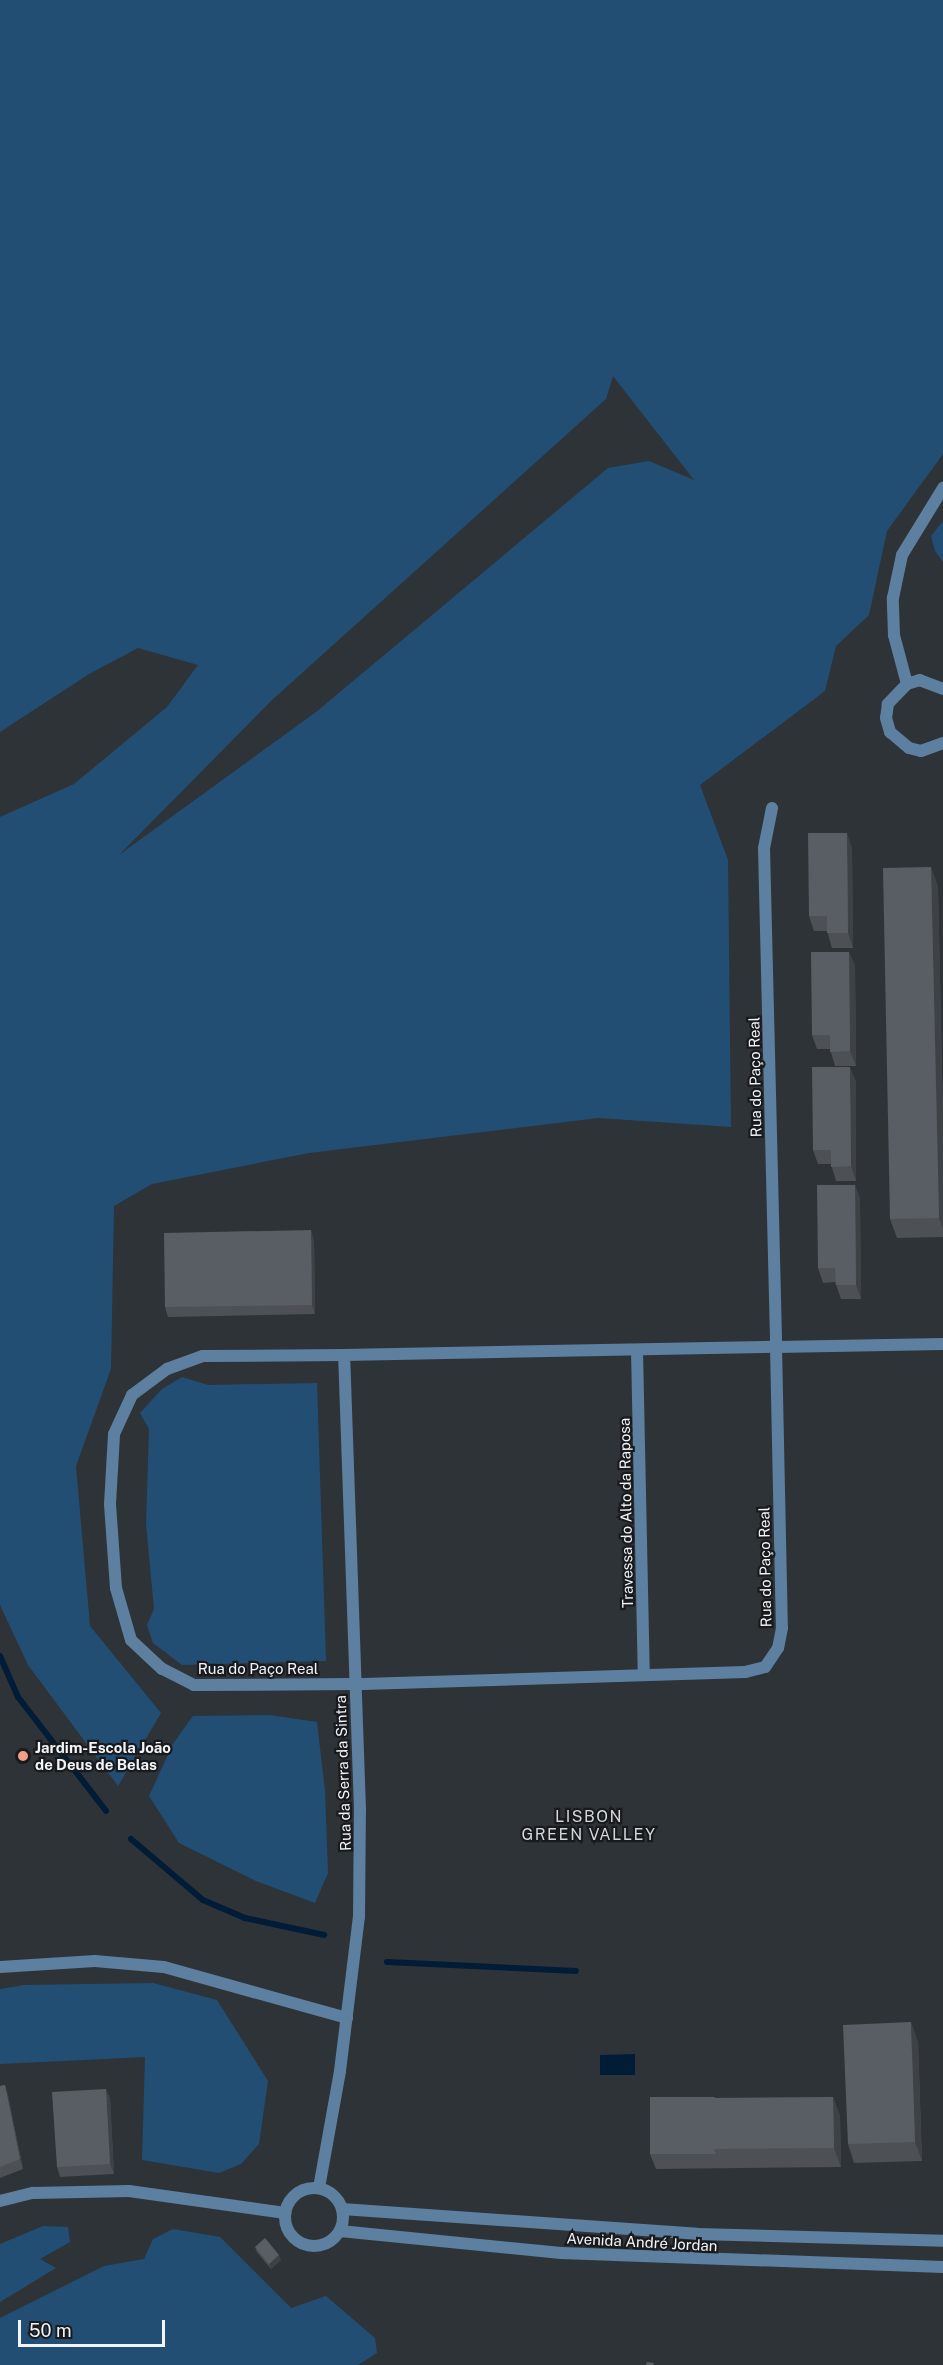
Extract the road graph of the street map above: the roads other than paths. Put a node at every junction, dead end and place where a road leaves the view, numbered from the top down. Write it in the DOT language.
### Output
graph roads {
  1 [pos="943,488"];
  2 [pos="907,684"];
  3 [pos="943,688"];
  4 [pos="943,743"];
  5 [pos="772,808"];
  6 [pos="943,1344"];
  7 [pos="776,1347"];
  8 [pos="637,1350"];
  9 [pos="344,1355"];
  10 [pos="644,1675"];
  11 [pos="355,1684"];
  12 [pos="0,1967"];
  13 [pos="347,2018"];
  14 [pos="319,2188"];
  15 [pos="0,2202"];
  16 [pos="342,2209"];
  17 [pos="285,2213"];
  18 [pos="340,2231"];
  19 [pos="943,2241"];
  20 [pos="943,2266"];
  1 -- 2 [label="street"];
  2 -- 3 [label="street"];
  2 -- 4 [label="street"];
  5 -- 7 [label="street, Rua do Paço Real"];
  6 -- 7 [label="street, Rua do Paço Real"];
  7 -- 8 [label="street, Rua do Paço Real"];
  7 -- 10 [label="street, Rua do Paço Real"];
  8 -- 9 [label="street, Rua do Paço Real"];
  8 -- 10 [label="street, Travessa do Alto da Raposa"];
  9 -- 11 [label="street, Rua da Serra da Sintra"];
  9 -- 11 [label="street, Rua do Paço Real"];
  10 -- 11 [label="street, Rua do Paço Real"];
  11 -- 13 [label="street, Rua da Serra da Sintra"];
  12 -- 13 [label="street"];
  13 -- 14 [label="street, Rua da Serra da Sintra"];
  14 -- 16 [label="street"];
  14 -- 17 [label="street"];
  15 -- 17 [label="street"];
  16 -- 18 [label="street"];
  16 -- 19 [label="street, Avenida André Jordan"];
  17 -- 18 [label="street"];
  18 -- 20 [label="street, Avenida André Jordan"];
}
